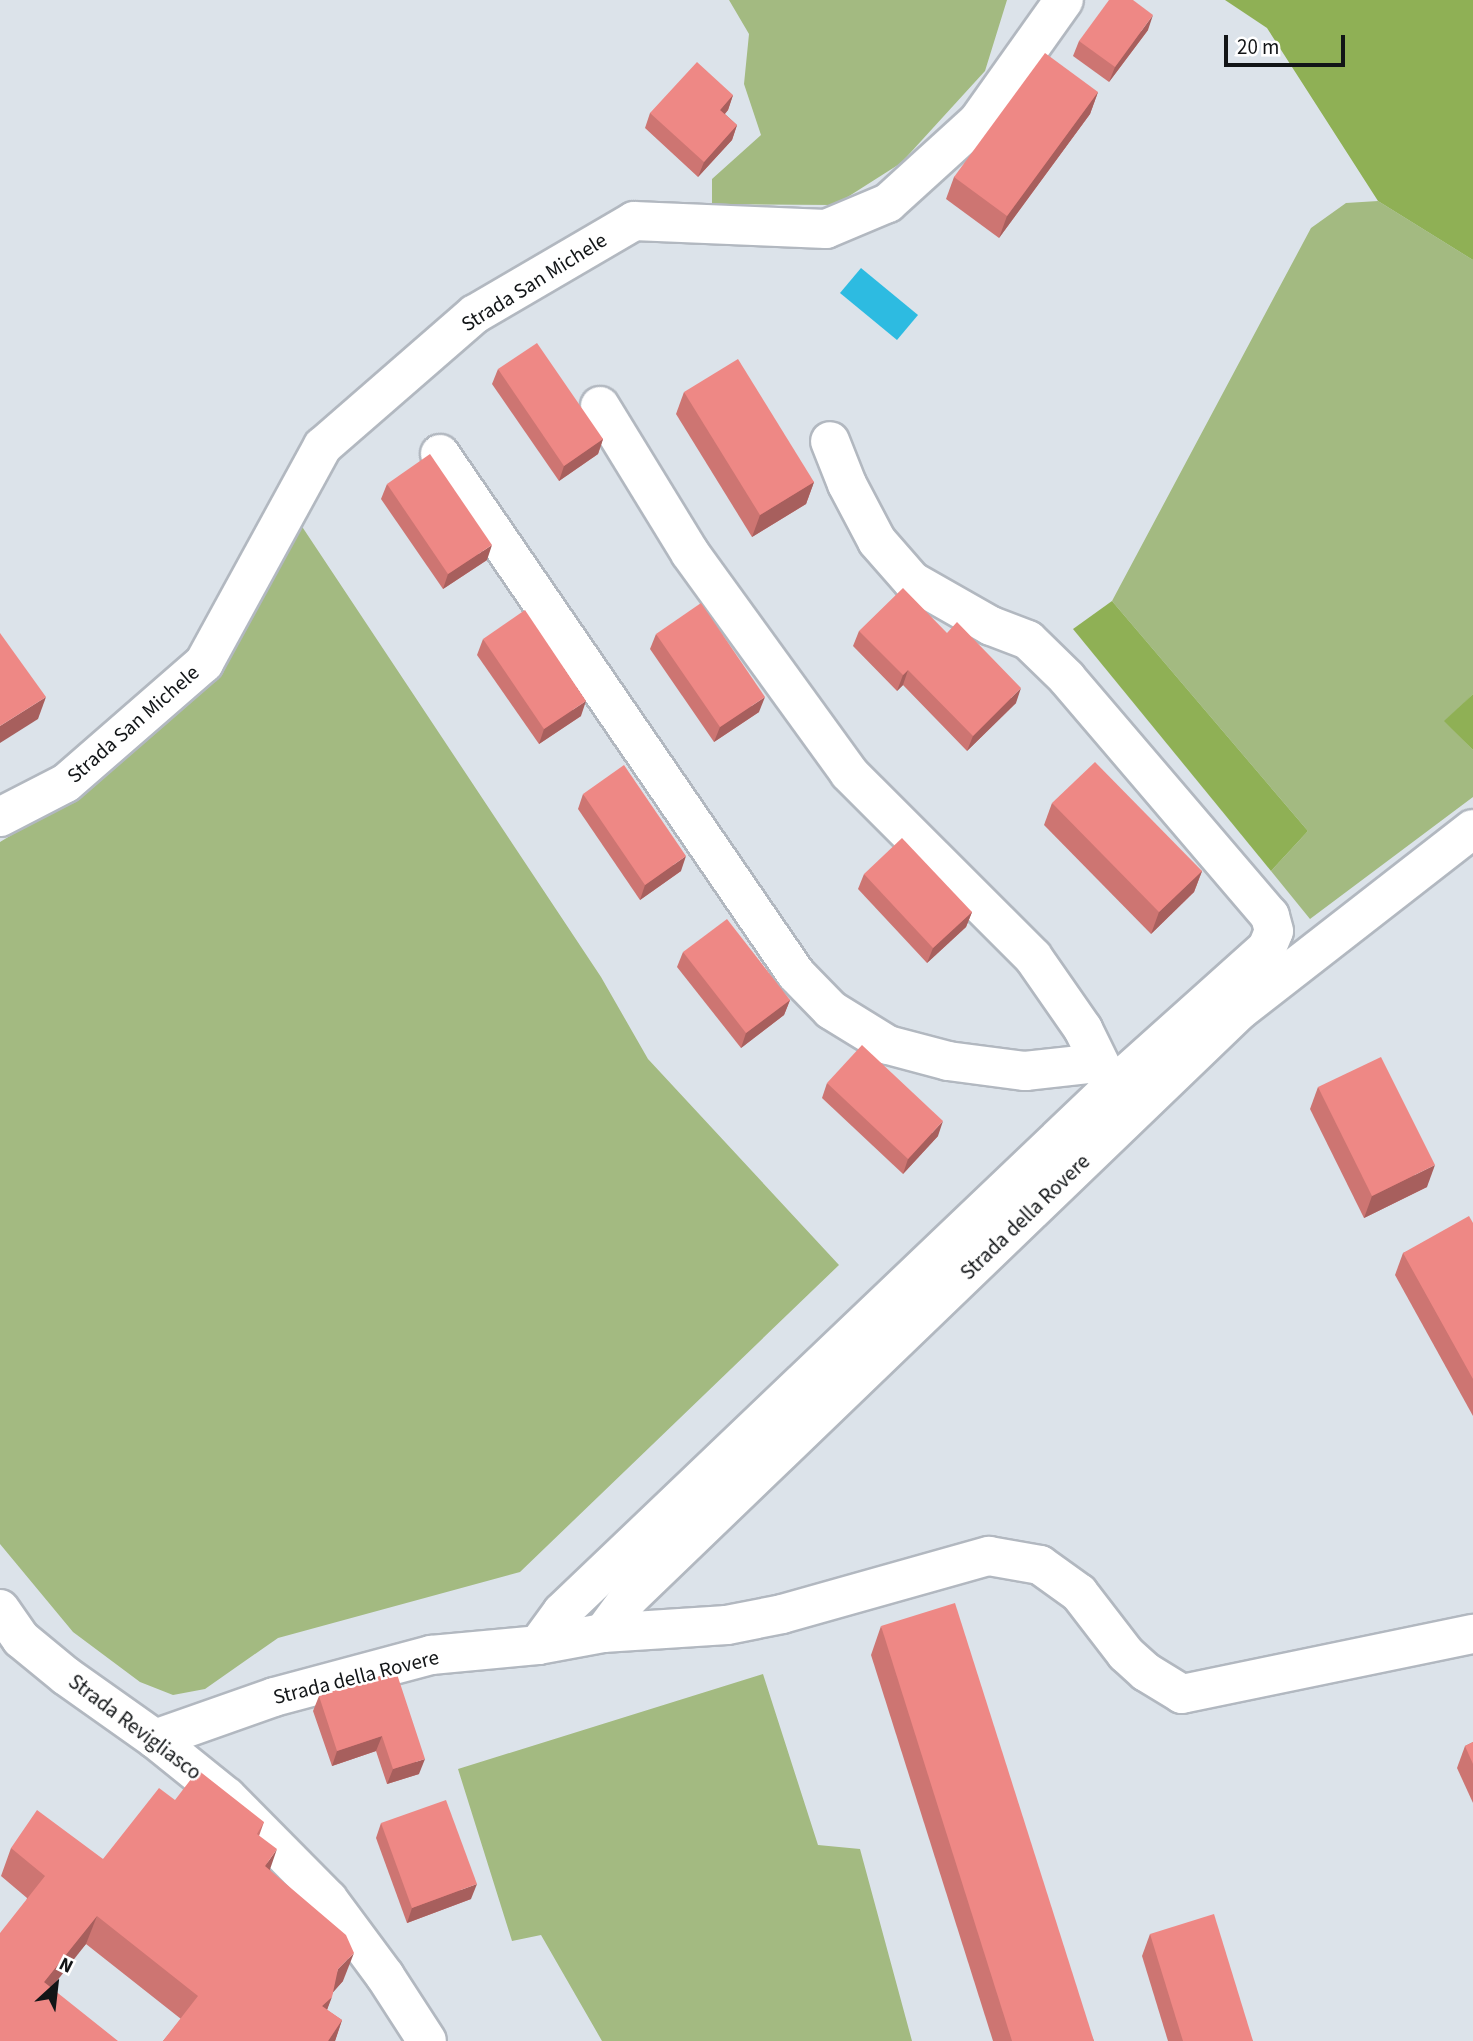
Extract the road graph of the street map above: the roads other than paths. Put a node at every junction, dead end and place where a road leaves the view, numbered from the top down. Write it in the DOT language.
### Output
graph roads {
  1 [pos="1064,0"];
  2 [pos="600,406"];
  3 [pos="830,441"];
  4 [pos="440,454"];
  5 [pos="0,817"];
  6 [pos="1473,829"];
  7 [pos="1105,1075"];
  8 [pos="603,1633"];
  9 [pos="7,1634"];
  10 [pos="1473,1634"];
  11 [pos="538,1645"];
  12 [pos="155,1739"];
  13 [pos="427,2041"];
  1 -- 5 [label="street, Strada San Michele"];
  2 -- 7 [label="street"];
  3 -- 7 [label="street"];
  4 -- 7 [label="street"];
  6 -- 8 [label="street, Strada della Rovere"];
  7 -- 11 [label="street"];
  8 -- 10 [label="street, Strada della Rovere"];
  8 -- 11 [label="street, Strada della Rovere"];
  9 -- 12 [label="street, Strada Revigliasco"];
  11 -- 12 [label="street, Strada della Rovere"];
  12 -- 13 [label="street, Strada Revigliasco"];
}
